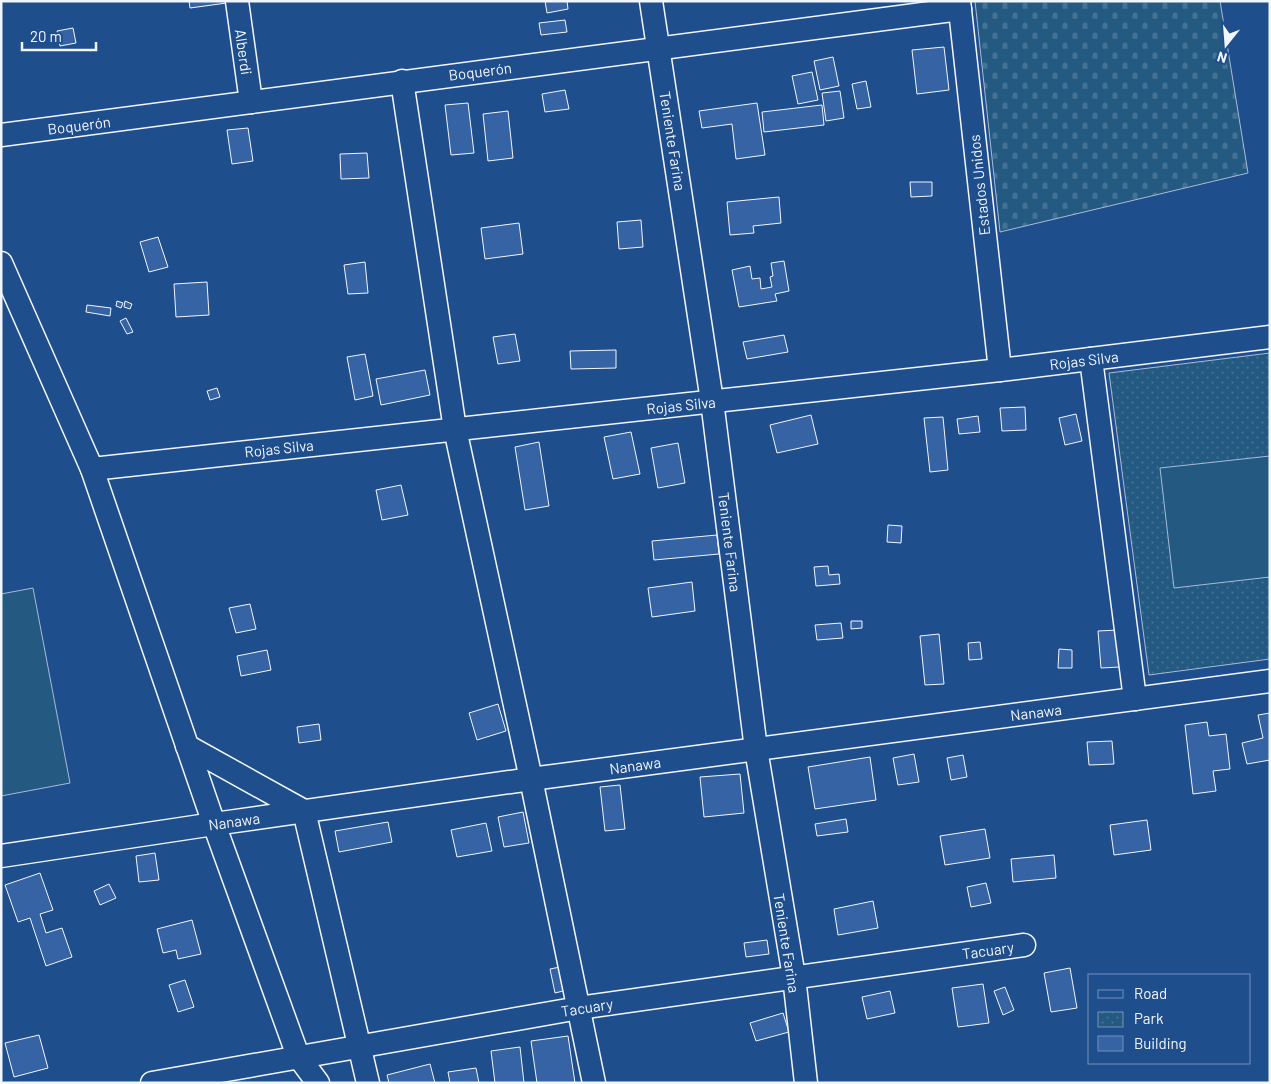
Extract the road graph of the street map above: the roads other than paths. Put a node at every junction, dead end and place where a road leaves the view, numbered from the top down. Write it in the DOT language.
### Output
graph roads {
  1 [pos="237,1"];
  2 [pos="652,1"];
  3 [pos="959,5"];
  4 [pos="658,48"];
  5 [pos="402,81"];
  6 [pos="251,102"];
  7 [pos="1,135"];
  8 [pos="1,263"];
  9 [pos="1270,337"];
  10 [pos="1091,359"];
  11 [pos="1000,370"];
  12 [pos="712,401"];
  13 [pos="455,429"];
  14 [pos="92,469"];
  15 [pos="1270,681"];
  16 [pos="1135,699"];
  17 [pos="187,746"];
  18 [pos="756,749"];
  19 [pos="531,779"];
  20 [pos="304,811"];
  21 [pos="214,824"];
  22 [pos="1,856"];
  23 [pos="1024,945"];
  24 [pos="794,977"];
  25 [pos="579,1008"];
  26 [pos="359,1046"];
  27 [pos="298,1056"];
  28 [pos="152,1083"];
  29 [pos="318,1083"];
  30 [pos="368,1083"];
  31 [pos="594,1083"];
  32 [pos="806,1083"];
  1 -- 6 [label="street, Alberdi"];
  2 -- 4 [label="street, Teniente Farina"];
  3 -- 4 [label="street, Boquerón"];
  3 -- 11 [label="street, Estados Unidos"];
  4 -- 5 [label="street, Boquerón"];
  4 -- 12 [label="street, Teniente Farina"];
  5 -- 6 [label="street, Boquerón"];
  5 -- 13 [label="street"];
  6 -- 7 [label="street, Boquerón"];
  8 -- 14 [label="street"];
  9 -- 10 [label="street, Rojas Silva"];
  10 -- 11 [label="street, Rojas Silva"];
  10 -- 16 [label="street"];
  11 -- 12 [label="street, Rojas Silva"];
  12 -- 13 [label="street, Rojas Silva"];
  12 -- 18 [label="street, Teniente Farina"];
  13 -- 14 [label="street, Rojas Silva"];
  13 -- 19 [label="street"];
  14 -- 17 [label="street"];
  15 -- 16 [label="street, Nanawa"];
  16 -- 18 [label="street, Nanawa"];
  17 -- 20 [label="street"];
  17 -- 21 [label="street"];
  18 -- 19 [label="street, Nanawa"];
  18 -- 24 [label="street, Teniente Farina"];
  19 -- 20 [label="street, Nanawa"];
  19 -- 25 [label="street"];
  20 -- 21 [label="street, Nanawa"];
  20 -- 26 [label="street"];
  21 -- 22 [label="street, Nanawa"];
  21 -- 27 [label="street"];
  23 -- 24 [label="street, Tacuary"];
  24 -- 25 [label="street, Tacuary"];
  24 -- 32 [label="street, Teniente Farina"];
  25 -- 26 [label="street, Tacuary"];
  25 -- 31 [label="street"];
  26 -- 27 [label="street, Tacuary"];
  26 -- 30 [label="street"];
  27 -- 28 [label="street, Tacuary"];
  27 -- 29 [label="street"];
}
